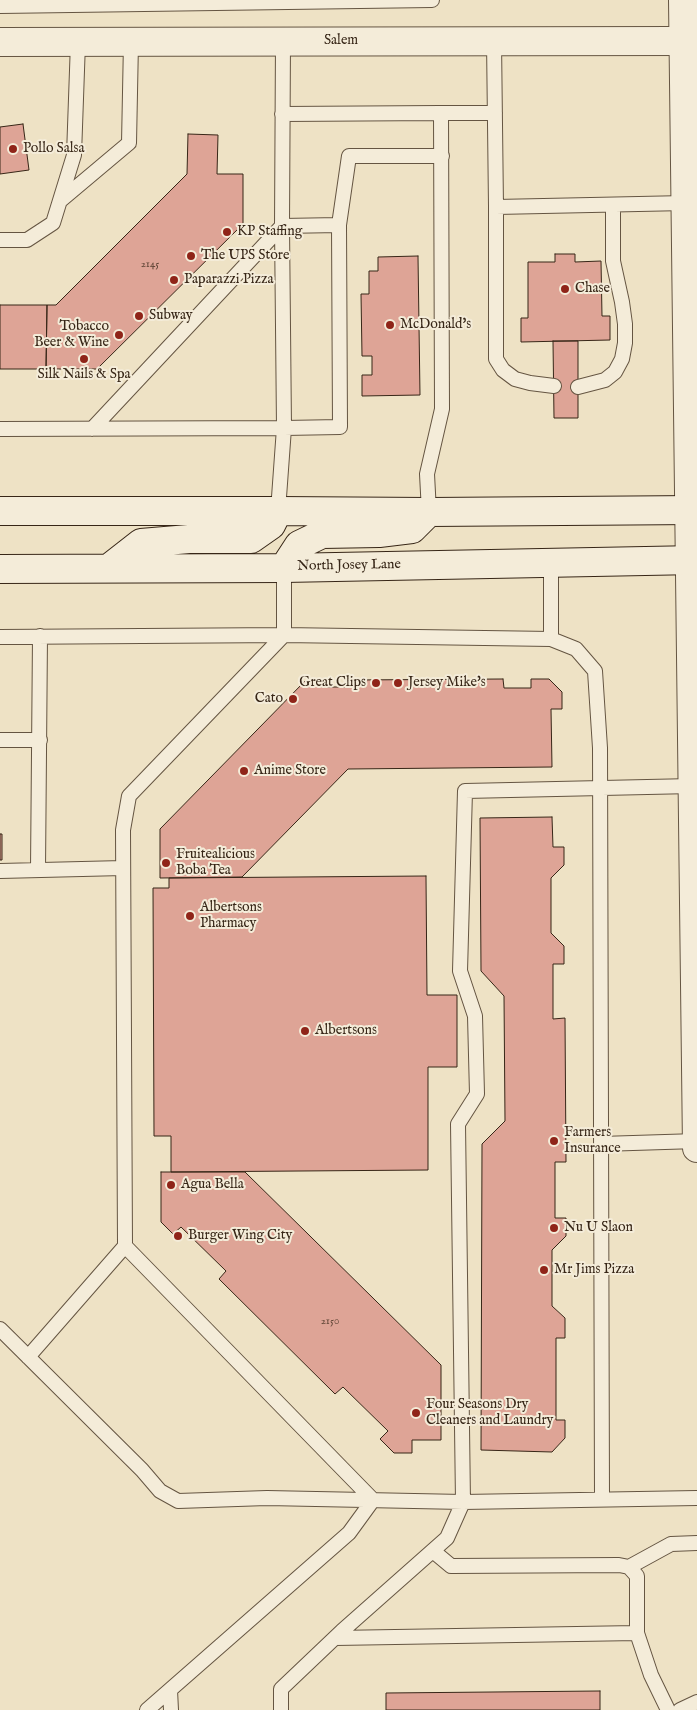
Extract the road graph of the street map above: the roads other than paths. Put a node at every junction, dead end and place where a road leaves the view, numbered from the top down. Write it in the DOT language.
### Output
graph roads {
  1 [pos="432,0"];
  2 [pos="684,0"];
  3 [pos="0,6"];
  4 [pos="283,41"];
  5 [pos="494,41"];
  6 [pos="683,41"];
  7 [pos="0,42"];
  8 [pos="78,42"];
  9 [pos="132,42"];
  10 [pos="441,113"];
  11 [pos="495,113"];
  12 [pos="282,114"];
  13 [pos="442,156"];
  14 [pos="60,201"];
  15 [pos="686,203"];
  16 [pos="613,205"];
  17 [pos="496,207"];
  18 [pos="339,224"];
  19 [pos="282,226"];
  20 [pos="0,240"];
  21 [pos="692,295"];
  22 [pos="554,386"];
  23 [pos="578,387"];
  24 [pos="284,428"];
  25 [pos="0,429"];
  26 [pos="92,429"];
  27 [pos="278,510"];
  28 [pos="0,511"];
  29 [pos="693,511"];
  30 [pos="429,512"];
  31 [pos="694,560"];
  32 [pos="552,562"];
  33 [pos="109,568"];
  34 [pos="284,568"];
  35 [pos="0,569"];
  36 [pos="284,635"];
  37 [pos="40,636"];
  38 [pos="0,637"];
  39 [pos="551,639"];
  40 [pos="0,740"];
  41 [pos="40,740"];
  42 [pos="693,786"];
  43 [pos="600,787"];
  44 [pos="123,868"];
  45 [pos="38,869"];
  46 [pos="0,871"];
  47 [pos="696,978"];
  48 [pos="697,1141"];
  49 [pos="601,1144"];
  50 [pos="697,1148"];
  51 [pos="125,1246"];
  52 [pos="0,1329"];
  53 [pos="28,1357"];
  54 [pos="697,1498"];
  55 [pos="602,1499"];
  56 [pos="373,1500"];
  57 [pos="463,1502"];
  58 [pos="697,1543"];
  59 [pos="433,1551"];
  60 [pos="629,1567"];
  61 [pos="637,1633"];
  62 [pos="335,1638"];
  63 [pos="170,1690"];
  64 [pos="697,1702"];
  65 [pos="147,1710"];
  66 [pos="171,1710"];
  67 [pos="281,1710"];
  68 [pos="668,1710"];
  69 [pos="680,1710"];
  1 -- 3 [label="lane"];
  2 -- 6 [label="street"];
  4 -- 5 [label="street, Salem"];
  4 -- 9 [label="street, Salem"];
  4 -- 12 [label="lane"];
  5 -- 6 [label="street, Salem"];
  5 -- 11 [label="lane"];
  6 -- 15 [label="street"];
  7 -- 8 [label="street, Salem"];
  8 -- 9 [label="street, Salem"];
  8 -- 14 [label="lane"];
  9 -- 14 [label="lane"];
  10 -- 11 [label="lane"];
  10 -- 12 [label="lane"];
  10 -- 13 [label="lane"];
  11 -- 17 [label="lane"];
  12 -- 19 [label="lane"];
  13 -- 18 [label="lane"];
  13 -- 30 [label="lane"];
  14 -- 20 [label="lane"];
  15 -- 16 [label="lane"];
  15 -- 21 [label="street"];
  16 -- 17 [label="lane"];
  16 -- 23 [label="lane"];
  17 -- 22 [label="lane"];
  18 -- 19 [label="lane"];
  18 -- 24 [label="lane"];
  19 -- 24 [label="lane"];
  19 -- 26 [label="lane"];
  21 -- 29 [label="street"];
  24 -- 26 [label="lane"];
  24 -- 27 [label="lane"];
  25 -- 26 [label="lane"];
  27 -- 28 [label="street"];
  27 -- 30 [label="street"];
  27 -- 33 [label="street"];
  29 -- 30 [label="street"];
  29 -- 31 [label="street"];
  30 -- 34 [label="street"];
  31 -- 32 [label="street, North Josey Lane"];
  31 -- 42 [label="street"];
  32 -- 34 [label="street, North Josey Lane"];
  32 -- 39 [label="lane"];
  33 -- 34 [label="street, North Josey Lane"];
  33 -- 35 [label="street, North Josey Lane"];
  34 -- 36 [label="lane"];
  36 -- 37 [label="lane"];
  36 -- 39 [label="lane"];
  36 -- 44 [label="lane"];
  37 -- 38 [label="lane"];
  37 -- 41 [label="lane"];
  39 -- 43 [label="lane"];
  40 -- 41 [label="lane"];
  41 -- 45 [label="lane"];
  42 -- 43 [label="lane"];
  42 -- 47 [label="street"];
  43 -- 49 [label="lane"];
  43 -- 57 [label="lane"];
  44 -- 45 [label="lane"];
  44 -- 51 [label="lane"];
  45 -- 46 [label="lane"];
  47 -- 48 [label="street"];
  48 -- 49 [label="lane"];
  48 -- 50 [label="street"];
  49 -- 55 [label="lane"];
  51 -- 53 [label="lane"];
  51 -- 56 [label="lane"];
  52 -- 53 [label="lane"];
  53 -- 56 [label="lane"];
  54 -- 55 [label="lane"];
  55 -- 57 [label="lane"];
  56 -- 57 [label="lane"];
  56 -- 63 [label="lane"];
  57 -- 59 [label="lane"];
  58 -- 60 [label="lane"];
  59 -- 60 [label="lane"];
  59 -- 62 [label="lane"];
  60 -- 61 [label="lane"];
  61 -- 62 [label="lane"];
  61 -- 68 [label="lane"];
  62 -- 67 [label="lane"];
  63 -- 65 [label="lane"];
  63 -- 66 [label="lane"];
  64 -- 69 [label="lane"];
}
